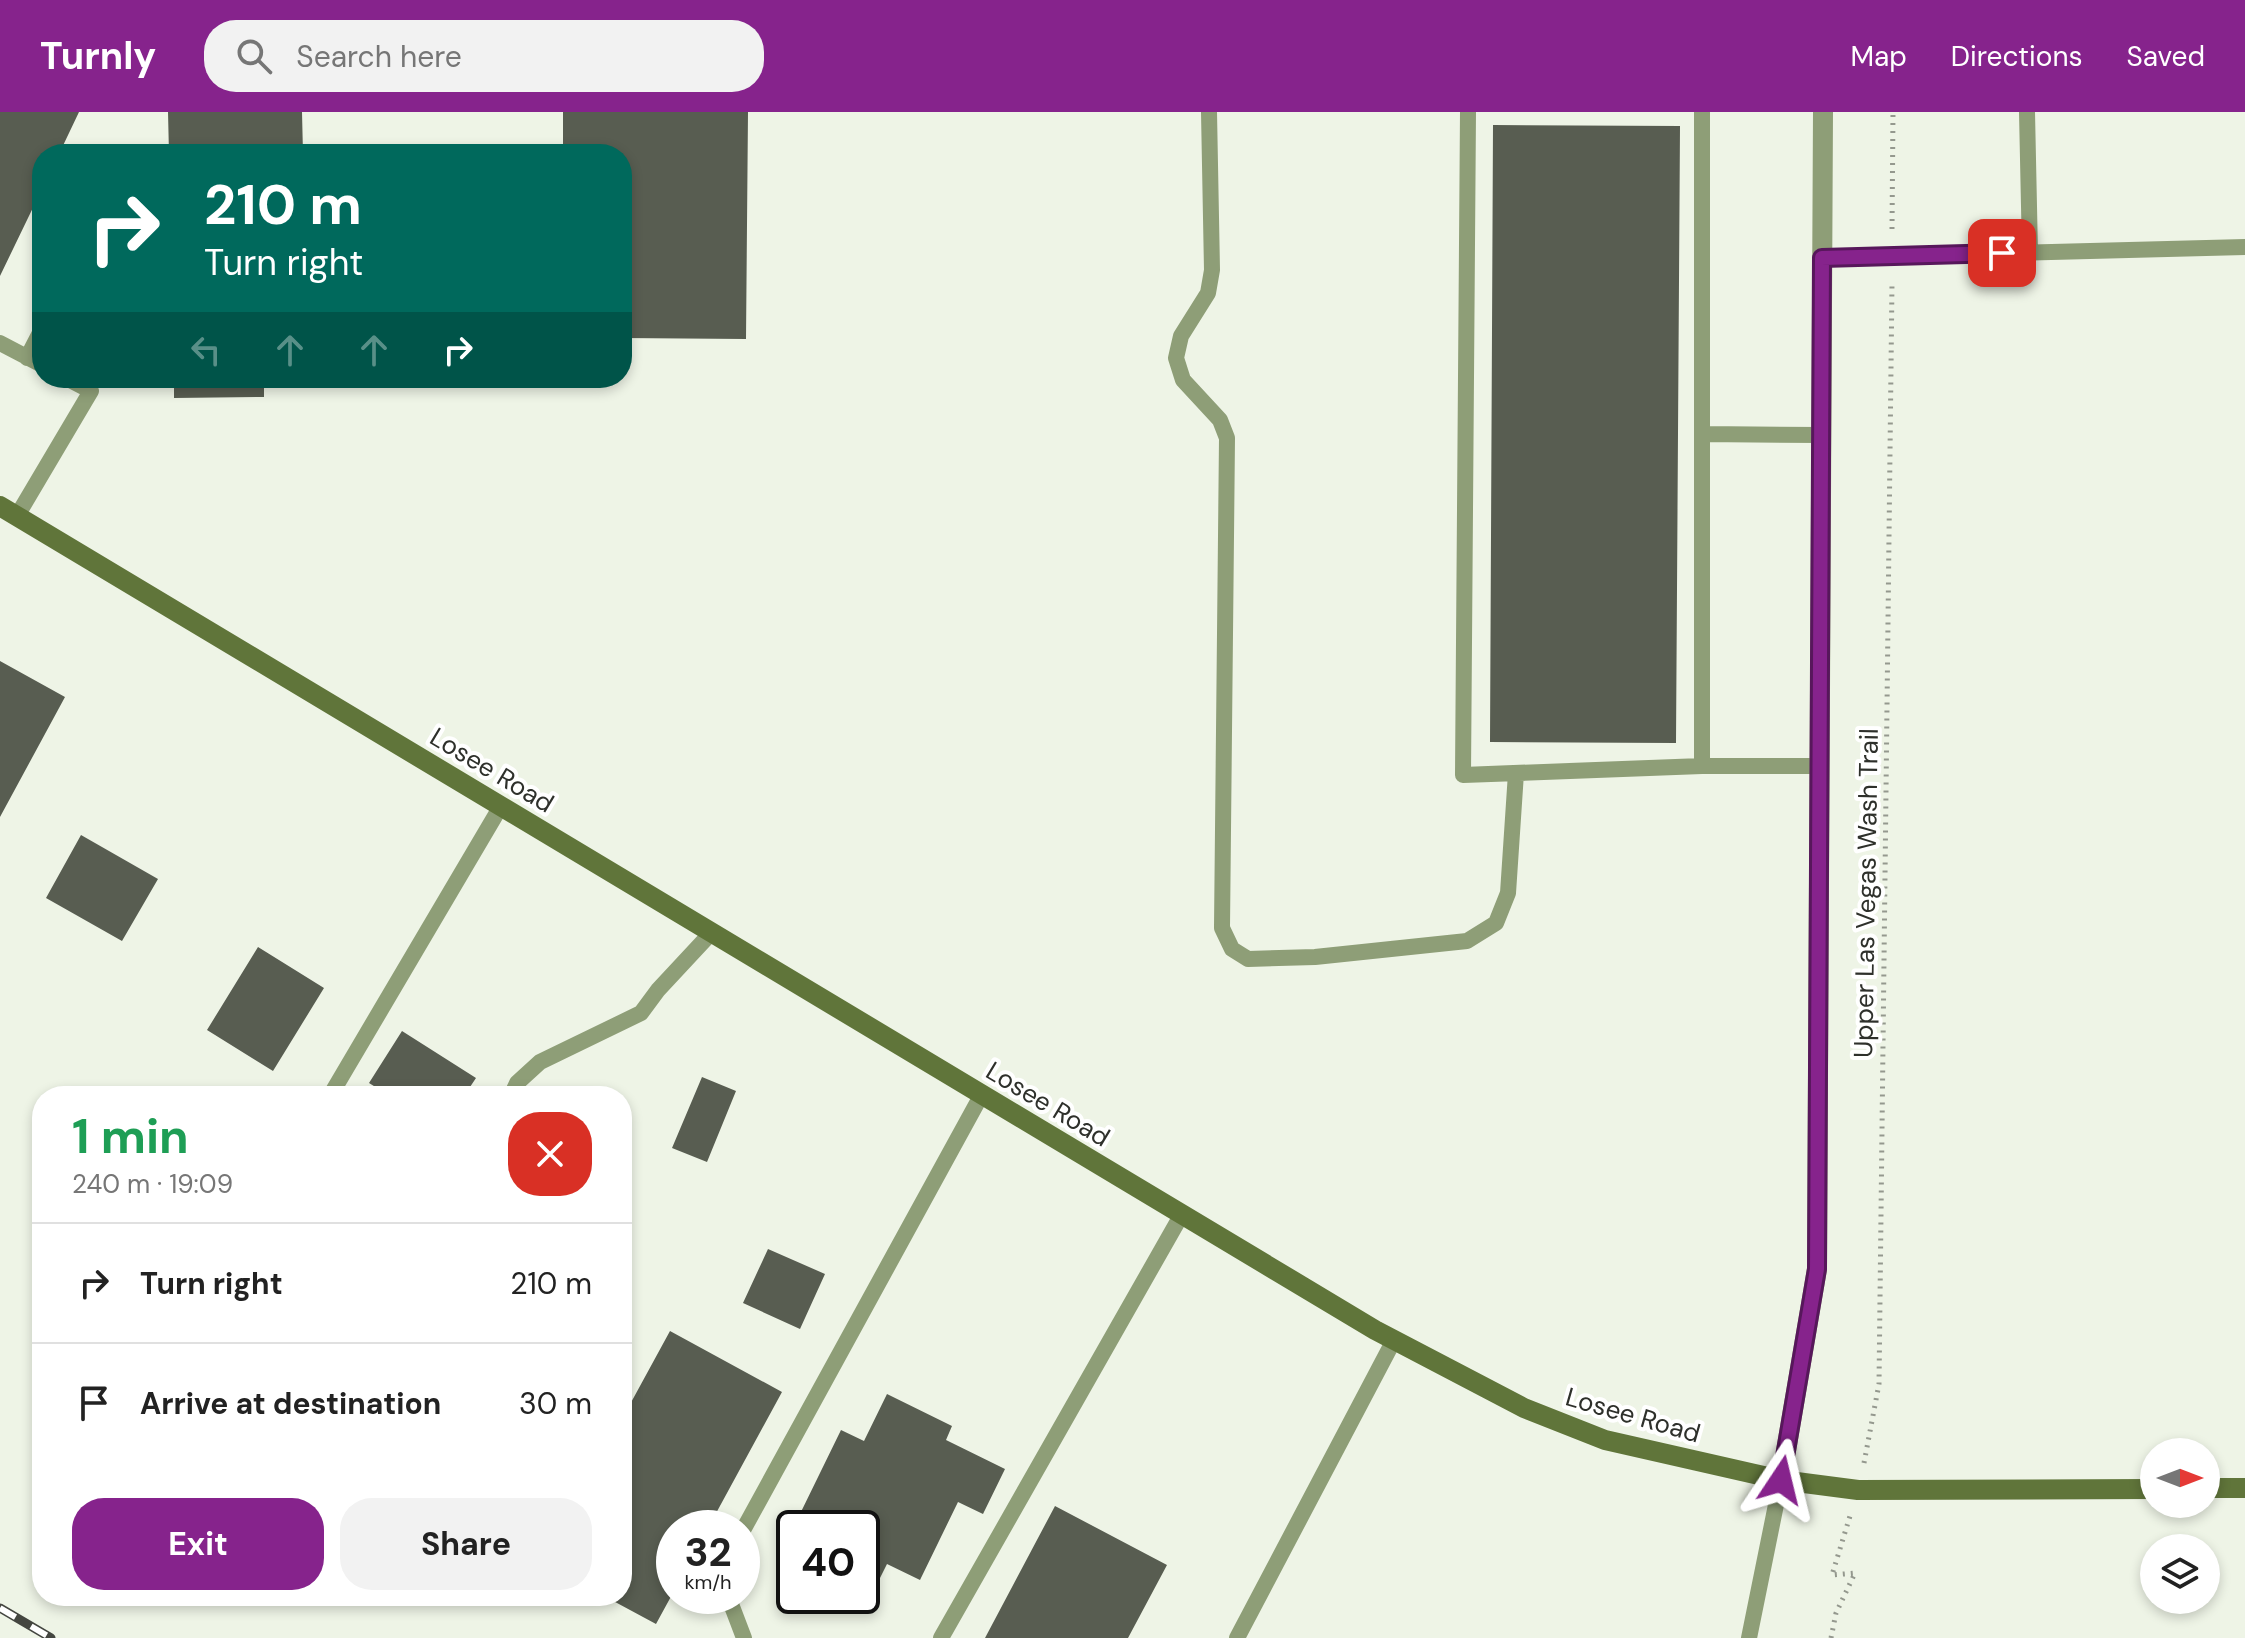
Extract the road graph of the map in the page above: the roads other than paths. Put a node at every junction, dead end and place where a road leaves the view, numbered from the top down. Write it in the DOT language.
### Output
graph roads {
  1 [pos="1209,112"];
  2 [pos="1468,112"];
  3 [pos="1702,112"];
  4 [pos="1823,112"];
  5 [pos="2028,112"];
  6 [pos="2245,247"];
  7 [pos="2030,253"];
  8 [pos="1822,258"];
  9 [pos="0,343"];
  10 [pos="32,360"];
  11 [pos="85,388"];
  12 [pos="1702,434"];
  13 [pos="1821,435"];
  14 [pos="8,511"];
  15 [pos="1702,766"];
  16 [pos="1819,766"];
  17 [pos="1516,773"];
  18 [pos="501,806"];
  19 [pos="712,932"];
  20 [pos="336,1086"];
  21 [pos="516,1086"];
  22 [pos="982,1094"];
  23 [pos="1182,1214"];
  24 [pos="1394,1340"];
  25 [pos="1781,1480"];
  26 [pos="2220,1488"];
  27 [pos="2245,1488"];
  28 [pos="2140,1489"];
  29 [pos="754,1510"];
  30 [pos="735,1614"];
  31 [pos="744,1638"];
  32 [pos="941,1638"];
  33 [pos="1237,1638"];
  34 [pos="1749,1638"];
  1 -- 17 [label="lane"];
  2 -- 17 [label="lane"];
  3 -- 12 [label="lane"];
  4 -- 8 [label="street"];
  5 -- 7 [label="lane"];
  6 -- 7 [label="lane"];
  7 -- 8 [label="lane"];
  8 -- 13 [label="street"];
  9 -- 10 [label="lane"];
  11 -- 14 [label="lane"];
  12 -- 13 [label="lane"];
  12 -- 15 [label="lane"];
  13 -- 16 [label="street"];
  14 -- 18 [label="main road, Losee Road"];
  15 -- 16 [label="lane"];
  15 -- 17 [label="lane"];
  16 -- 25 [label="street"];
  18 -- 19 [label="main road, Losee Road"];
  18 -- 20 [label="lane"];
  19 -- 21 [label="lane"];
  19 -- 22 [label="main road, Losee Road"];
  22 -- 23 [label="main road, Losee Road"];
  22 -- 29 [label="lane"];
  23 -- 24 [label="main road, Losee Road"];
  23 -- 32 [label="lane"];
  24 -- 25 [label="main road, Losee Road"];
  24 -- 33 [label="lane"];
  25 -- 28 [label="main road, Losee Road"];
  25 -- 34 [label="lane"];
  26 -- 27 [label="main road"];
  30 -- 31 [label="lane"];
}
